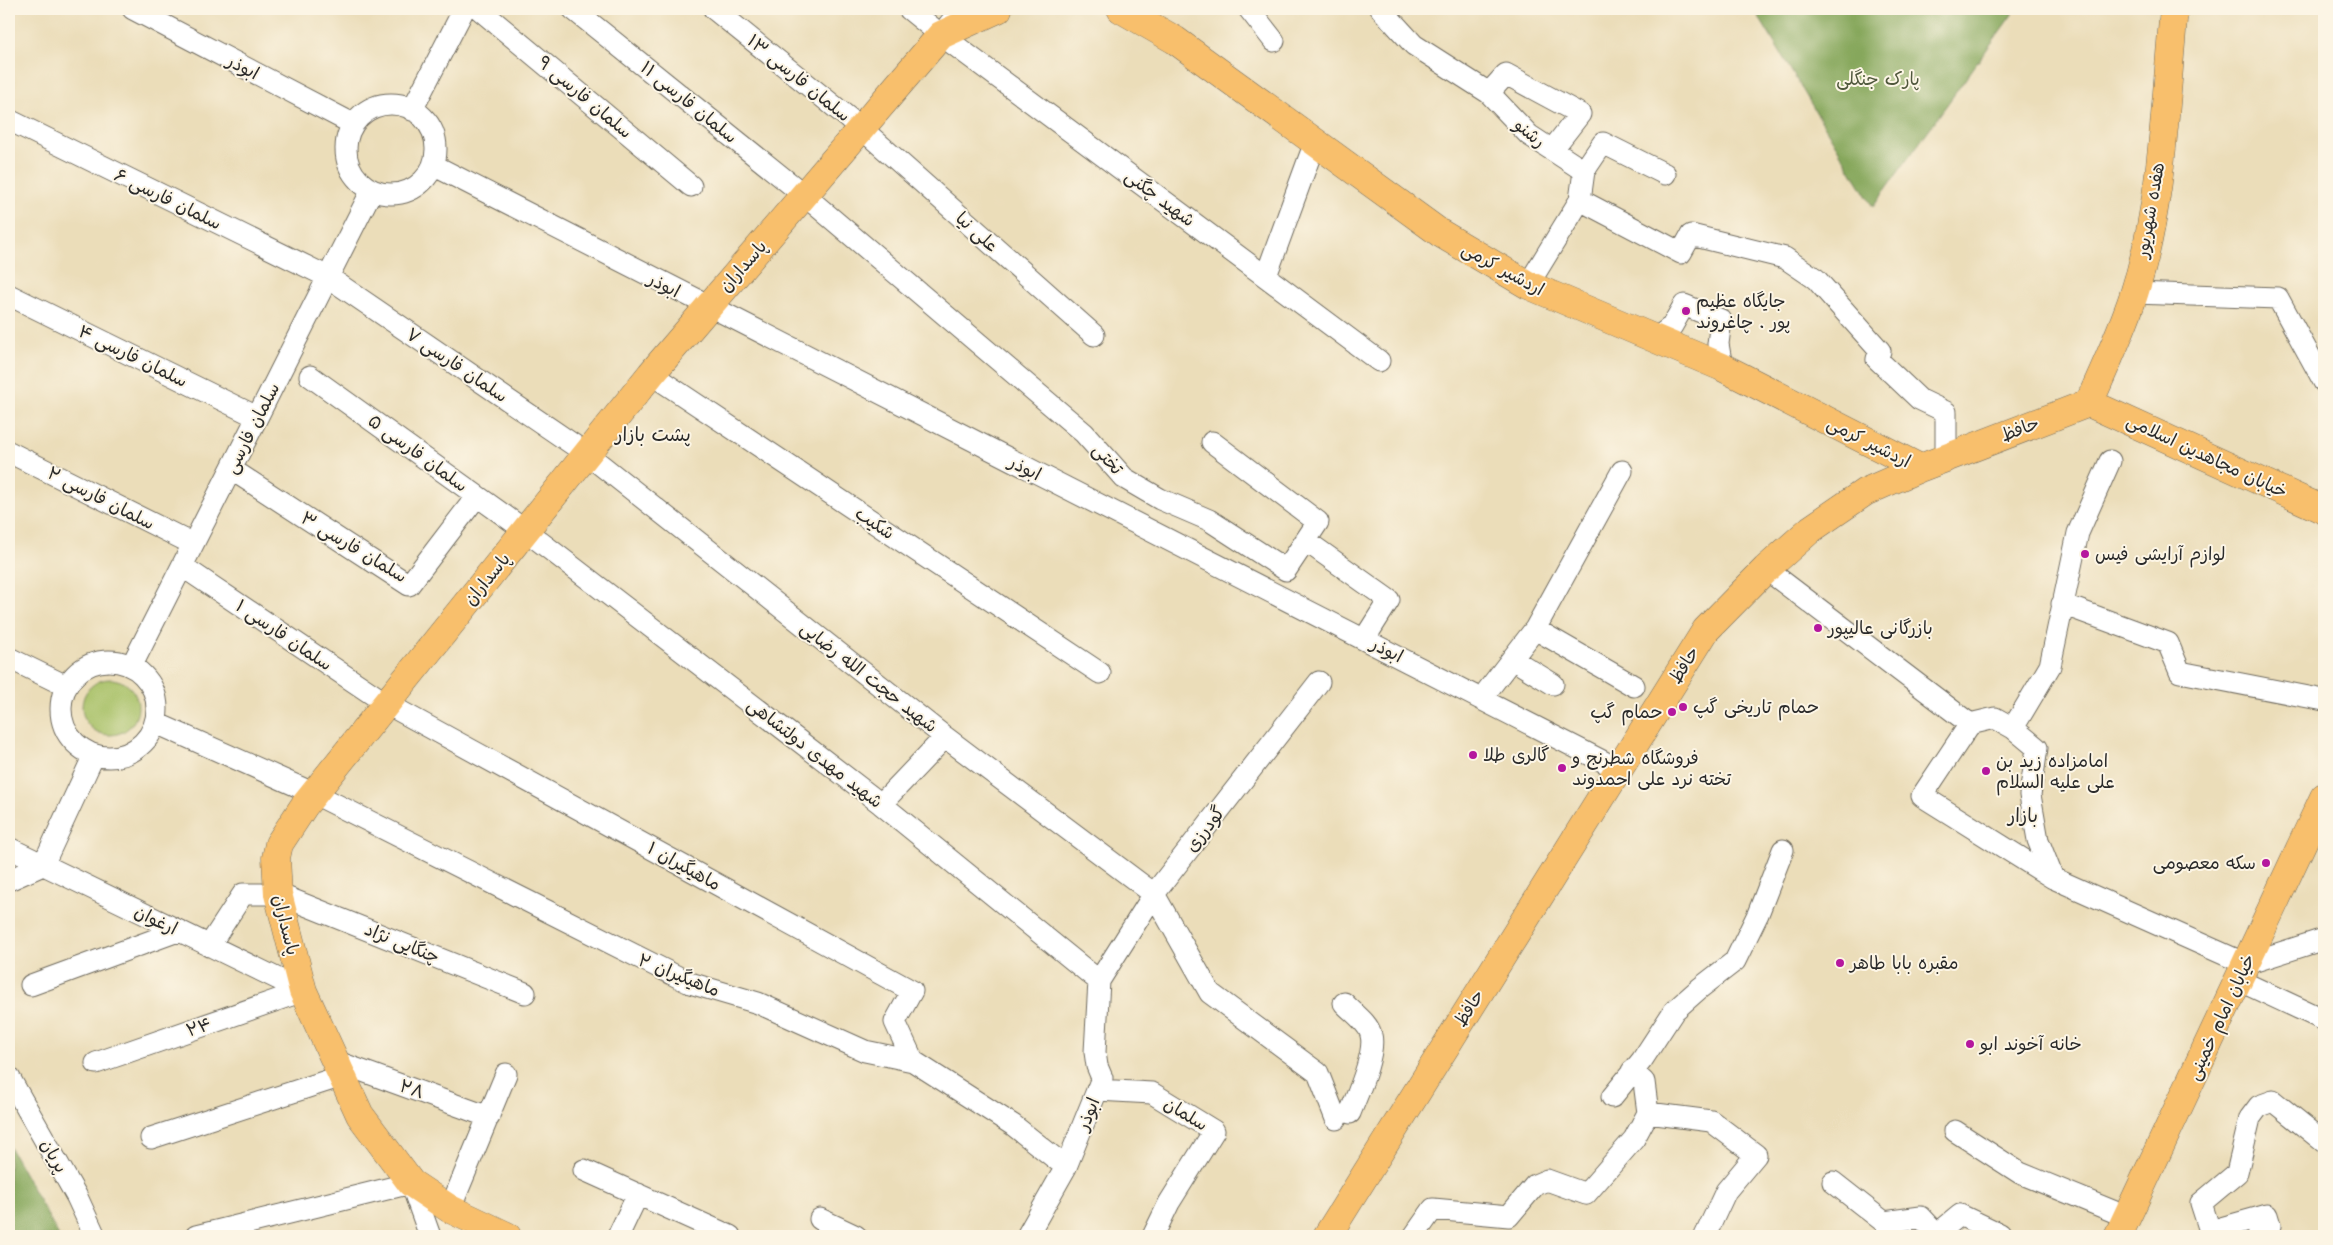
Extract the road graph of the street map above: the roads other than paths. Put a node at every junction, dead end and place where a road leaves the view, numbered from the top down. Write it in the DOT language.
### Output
graph roads {
  1 [pos="133,9"];
  2 [pos="464,9"];
  3 [pos="479,9"];
  4 [pos="574,9"];
  5 [pos="714,9"];
  6 [pos="909,9"];
  7 [pos="961,9"];
  8 [pos="998,9"];
  9 [pos="1121,9"];
  10 [pos="1249,9"];
  11 [pos="1381,9"];
  12 [pos="2174,9"];
  13 [pos="941,35"];
  14 [pos="1274,41"];
  15 [pos="1489,93"];
  16 [pos="412,110"];
  17 [pos="9,120"];
  18 [pos="353,124"];
  19 [pos="861,128"];
  20 [pos="1315,142"];
  21 [pos="1552,150"];
  22 [pos="433,165"];
  23 [pos="1584,171"];
  24 [pos="1664,174"];
  25 [pos="691,186"];
  26 [pos="372,190"];
  27 [pos="804,195"];
  28 [pos="1580,200"];
  29 [pos="1266,276"];
  30 [pos="328,277"];
  31 [pos="1528,285"];
  32 [pos="2134,293"];
  33 [pos="9,294"];
  34 [pos="708,308"];
  35 [pos="1094,335"];
  36 [pos="1654,340"];
  37 [pos="1379,361"];
  38 [pos="1722,368"];
  39 [pos="651,374"];
  40 [pos="310,376"];
  41 [pos="2324,382"];
  42 [pos="2089,403"];
  43 [pos="257,417"];
  44 [pos="1212,442"];
  45 [pos="9,452"];
  46 [pos="587,454"];
  47 [pos="1946,458"];
  48 [pos="2110,461"];
  49 [pos="1920,468"];
  50 [pos="231,469"];
  51 [pos="1622,471"];
  52 [pos="477,496"];
  53 [pos="2324,510"];
  54 [pos="526,531"];
  55 [pos="1306,541"];
  56 [pos="193,544"];
  57 [pos="182,566"];
  58 [pos="1766,568"];
  59 [pos="2062,604"];
  60 [pos="1535,629"];
  61 [pos="1365,638"];
  62 [pos="9,658"];
  63 [pos="1512,659"];
  64 [pos="132,665"];
  65 [pos="1100,673"];
  66 [pos="1319,682"];
  67 [pos="1553,684"];
  68 [pos="66,686"];
  69 [pos="1634,686"];
  70 [pos="1481,699"];
  71 [pos="2324,700"];
  72 [pos="387,704"];
  73 [pos="156,723"];
  74 [pos="1970,724"];
  75 [pos="2013,728"];
  76 [pos="945,737"];
  77 [pos="94,755"];
  78 [pos="1618,769"];
  79 [pos="314,794"];
  80 [pos="2324,797"];
  81 [pos="881,804"];
  82 [pos="9,848"];
  83 [pos="1784,850"];
  84 [pos="43,865"];
  85 [pos="2053,878"];
  86 [pos="9,880"];
  87 [pos="278,894"];
  88 [pos="1154,894"];
  89 [pos="178,931"];
  90 [pos="2324,940"];
  91 [pos="209,946"];
  92 [pos="2242,972"];
  93 [pos="1099,980"];
  94 [pos="31,985"];
  95 [pos="302,991"];
  96 [pos="526,993"];
  97 [pos="1344,1003"];
  98 [pos="2324,1020"];
  99 [pos="913,1061"];
  100 [pos="96,1063"];
  101 [pos="339,1068"];
  102 [pos="1632,1071"];
  103 [pos="506,1074"];
  104 [pos="9,1077"];
  105 [pos="1097,1090"];
  106 [pos="1612,1097"];
  107 [pos="1648,1113"];
  108 [pos="488,1118"];
  109 [pos="1955,1131"];
  110 [pos="151,1138"];
  111 [pos="2324,1142"];
  112 [pos="1066,1167"];
  113 [pos="584,1170"];
  114 [pos="1833,1182"];
  115 [pos="411,1183"];
  116 [pos="638,1194"];
  117 [pos="450,1209"];
  118 [pos="820,1219"];
  119 [pos="2123,1227"];
  120 [pos="95,1236"];
  121 [pos="196,1236"];
  122 [pos="430,1236"];
  123 [pos="507,1236"];
  124 [pos="618,1236"];
  125 [pos="730,1236"];
  126 [pos="856,1236"];
  127 [pos="1027,1236"];
  128 [pos="1153,1236"];
  129 [pos="1327,1236"];
  130 [pos="1414,1236"];
  131 [pos="1705,1236"];
  132 [pos="1999,1236"];
  133 [pos="2258,1236"];
  1 -- 18 [label="street, ابوذر"];
  2 -- 16 [label="street"];
  3 -- 25 [label="street, سلمان فارسی ۹"];
  4 -- 27 [label="street, سلمان فارسی ۱۱"];
  5 -- 19 [label="street, سلمان فارسی ۱۳"];
  6 -- 13 [label="street, شهید چگنی"];
  7 -- 13 [label="street"];
  8 -- 13 [label="main road"];
  9 -- 20 [label="main road, اردشیر کرمی"];
  10 -- 14 [label="street"];
  11 -- 15 [label="street, رشنو"];
  12 -- 32 [label="main road, هفده شهریور"];
  13 -- 19 [label="main road, پاسداران"];
  13 -- 29 [label="street, شهید چگنی"];
  15 -- 21 [label="street, رشنو"];
  15 -- 21 [label="street"];
  16 -- 18 [label="street"];
  16 -- 22 [label="street"];
  17 -- 30 [label="street, سلمان فارسی ۶"];
  18 -- 26 [label="street"];
  19 -- 27 [label="main road, پاسداران"];
  19 -- 35 [label="street, علی نیا"];
  20 -- 29 [label="street"];
  20 -- 31 [label="main road, اردشیر کرمی"];
  21 -- 23 [label="street, رشنو"];
  22 -- 26 [label="street"];
  22 -- 34 [label="street, ابوذر"];
  23 -- 24 [label="street"];
  23 -- 28 [label="street"];
  26 -- 30 [label="street, سلمان فارسی"];
  27 -- 34 [label="main road, پاسداران"];
  27 -- 55 [label="street, تختی"];
  28 -- 31 [label="street"];
  28 -- 47 [label="street"];
  29 -- 37 [label="street, شهید چگنی"];
  30 -- 43 [label="street, سلمان فارسی"];
  30 -- 46 [label="street, سلمان فارسی ۷"];
  31 -- 36 [label="main road, اردشیر کرمی"];
  32 -- 41 [label="street"];
  32 -- 42 [label="main road, هفده شهریور"];
  33 -- 43 [label="street, سلمان فارسی ۴"];
  34 -- 39 [label="main road, پاسداران"];
  34 -- 61 [label="street, ابوذر"];
  36 -- 38 [label="main road, اردشیر کرمی"];
  36 -- 38 [label="street"];
  38 -- 49 [label="main road, اردشیر کرمی"];
  39 -- 46 [label="main road, پاسداران"];
  39 -- 65 [label="street, شکیب"];
  40 -- 52 [label="street, سلمان فارسی ۵"];
  42 -- 47 [label="main road, حافظ"];
  42 -- 53 [label="main road, خیابان مجاهدین اسلامی"];
  43 -- 50 [label="street, سلمان فارسی"];
  44 -- 55 [label="street, تختی"];
  45 -- 56 [label="street, سلمان فارسی ۲"];
  46 -- 54 [label="main road, پاسداران"];
  46 -- 76 [label="street, شهید حجت الله رضایی"];
  47 -- 49 [label="main road, حافظ"];
  48 -- 59 [label="street"];
  49 -- 58 [label="main road, حافظ"];
  50 -- 52 [label="street, سلمان فارسی ۳"];
  50 -- 56 [label="street, سلمان فارسی"];
  51 -- 60 [label="street"];
  52 -- 54 [label="street, سلمان فارسی ۵"];
  54 -- 72 [label="main road, پاسداران"];
  54 -- 81 [label="street, شهید مهدی دولتشاهی"];
  55 -- 61 [label="street"];
  56 -- 57 [label="street, سلمان فارسی"];
  57 -- 64 [label="street, سلمان فارسی"];
  57 -- 72 [label="street, سلمان فارسی ۱"];
  58 -- 74 [label="street"];
  58 -- 78 [label="main road, حافظ"];
  59 -- 71 [label="street"];
  59 -- 75 [label="street"];
  60 -- 63 [label="street"];
  60 -- 69 [label="street"];
  61 -- 70 [label="street, ابوذر"];
  62 -- 68 [label="street"];
  63 -- 67 [label="street"];
  63 -- 70 [label="street"];
  64 -- 68 [label="street"];
  64 -- 73 [label="street"];
  66 -- 88 [label="street, گودرزی"];
  68 -- 77 [label="street"];
  70 -- 78 [label="street, ابوذر"];
  72 -- 79 [label="main road, پاسداران"];
  72 -- 99 [label="street, ماهیگیران ۱"];
  73 -- 77 [label="street"];
  73 -- 79 [label="street, ماهیگیران ۲"];
  74 -- 75 [label="street"];
  74 -- 85 [label="street"];
  75 -- 85 [label="street"];
  76 -- 81 [label="street"];
  76 -- 88 [label="street, شهید حجت الله رضایی"];
  77 -- 84 [label="street"];
  78 -- 129 [label="main road, حافظ"];
  79 -- 87 [label="main road, پاسداران"];
  79 -- 99 [label="street, ماهیگیران ۲"];
  80 -- 92 [label="main road, خیابان امام خمینی"];
  81 -- 93 [label="street, شهید مهدی دولتشاهی"];
  82 -- 84 [label="street, ارغوان"];
  83 -- 102 [label="street"];
  84 -- 86 [label="street"];
  84 -- 89 [label="street, ارغوان"];
  85 -- 92 [label="street"];
  87 -- 91 [label="street"];
  87 -- 95 [label="main road, پاسداران"];
  87 -- 96 [label="street, چنگایی نژاد"];
  88 -- 93 [label="street, گودرزی"];
  88 -- 97 [label="street"];
  89 -- 91 [label="street, ارغوان"];
  89 -- 94 [label="street"];
  90 -- 92 [label="street"];
  91 -- 95 [label="street, ارغوان"];
  92 -- 98 [label="street"];
  92 -- 119 [label="main road, خیابان امام خمینی"];
  93 -- 105 [label="street, ابوذر"];
  95 -- 100 [label="street, ۲۴"];
  95 -- 101 [label="main road, پاسداران"];
  99 -- 112 [label="street, ماهیگیران ۲"];
  101 -- 108 [label="street, ۲۸"];
  101 -- 110 [label="street"];
  101 -- 115 [label="main road, پاسداران"];
  102 -- 106 [label="street"];
  102 -- 107 [label="street"];
  103 -- 108 [label="street"];
  104 -- 120 [label="street, پریان"];
  105 -- 112 [label="street, ابوذر"];
  105 -- 128 [label="street, سلمان"];
  107 -- 130 [label="street"];
  107 -- 131 [label="street"];
  108 -- 117 [label="street"];
  109 -- 119 [label="street"];
  111 -- 133 [label="street"];
  112 -- 127 [label="street, ابوذر"];
  113 -- 116 [label="street"];
  114 -- 132 [label="street"];
  115 -- 117 [label="main road"];
  115 -- 121 [label="street"];
  115 -- 122 [label="street"];
  116 -- 124 [label="street"];
  116 -- 125 [label="street"];
  117 -- 123 [label="main road"];
  118 -- 126 [label="street"];
}
